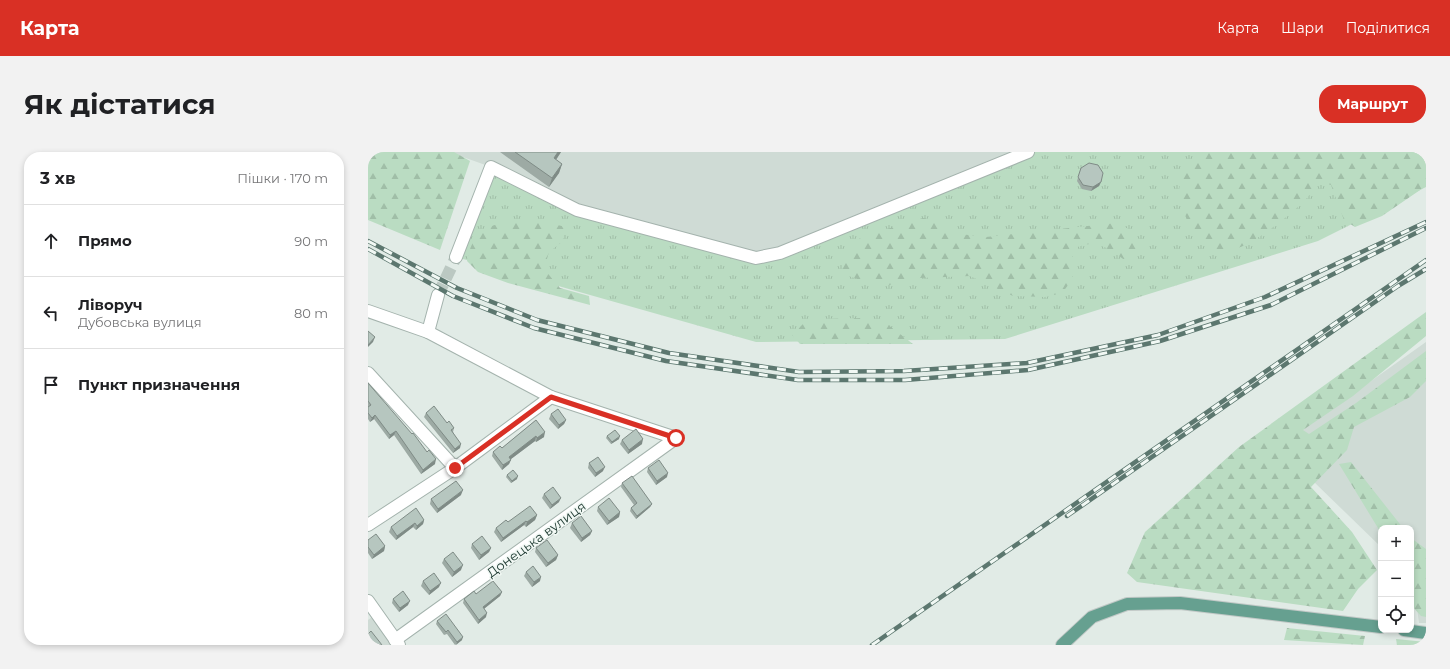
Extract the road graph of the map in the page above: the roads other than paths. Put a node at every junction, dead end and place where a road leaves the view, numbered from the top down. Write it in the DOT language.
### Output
graph roads {
  1 [pos="1022,153"];
  2 [pos="456,257"];
  3 [pos="438,295"];
  4 [pos="368,311"];
  5 [pos="428,332"];
  6 [pos="368,373"];
  7 [pos="551,397"];
  8 [pos="455,468"];
  9 [pos="368,525"];
  10 [pos="368,601"];
  11 [pos="1378,627"];
  12 [pos="1414,631"];
  13 [pos="1426,633"];
  14 [pos="397,642"];
  15 [pos="1062,645"];
  1 -- 2 [label="street"];
  3 -- 5 [label="street"];
  4 -- 5 [label="street"];
  5 -- 7 [label="street"];
  6 -- 8 [label="street"];
  7 -- 8 [label="street"];
  7 -- 14 [label="street, Донецька вулиця"];
  8 -- 9 [label="street"];
  10 -- 14 [label="street"];
  11 -- 15 [label="main road"];
  12 -- 13 [label="main road"];
}
